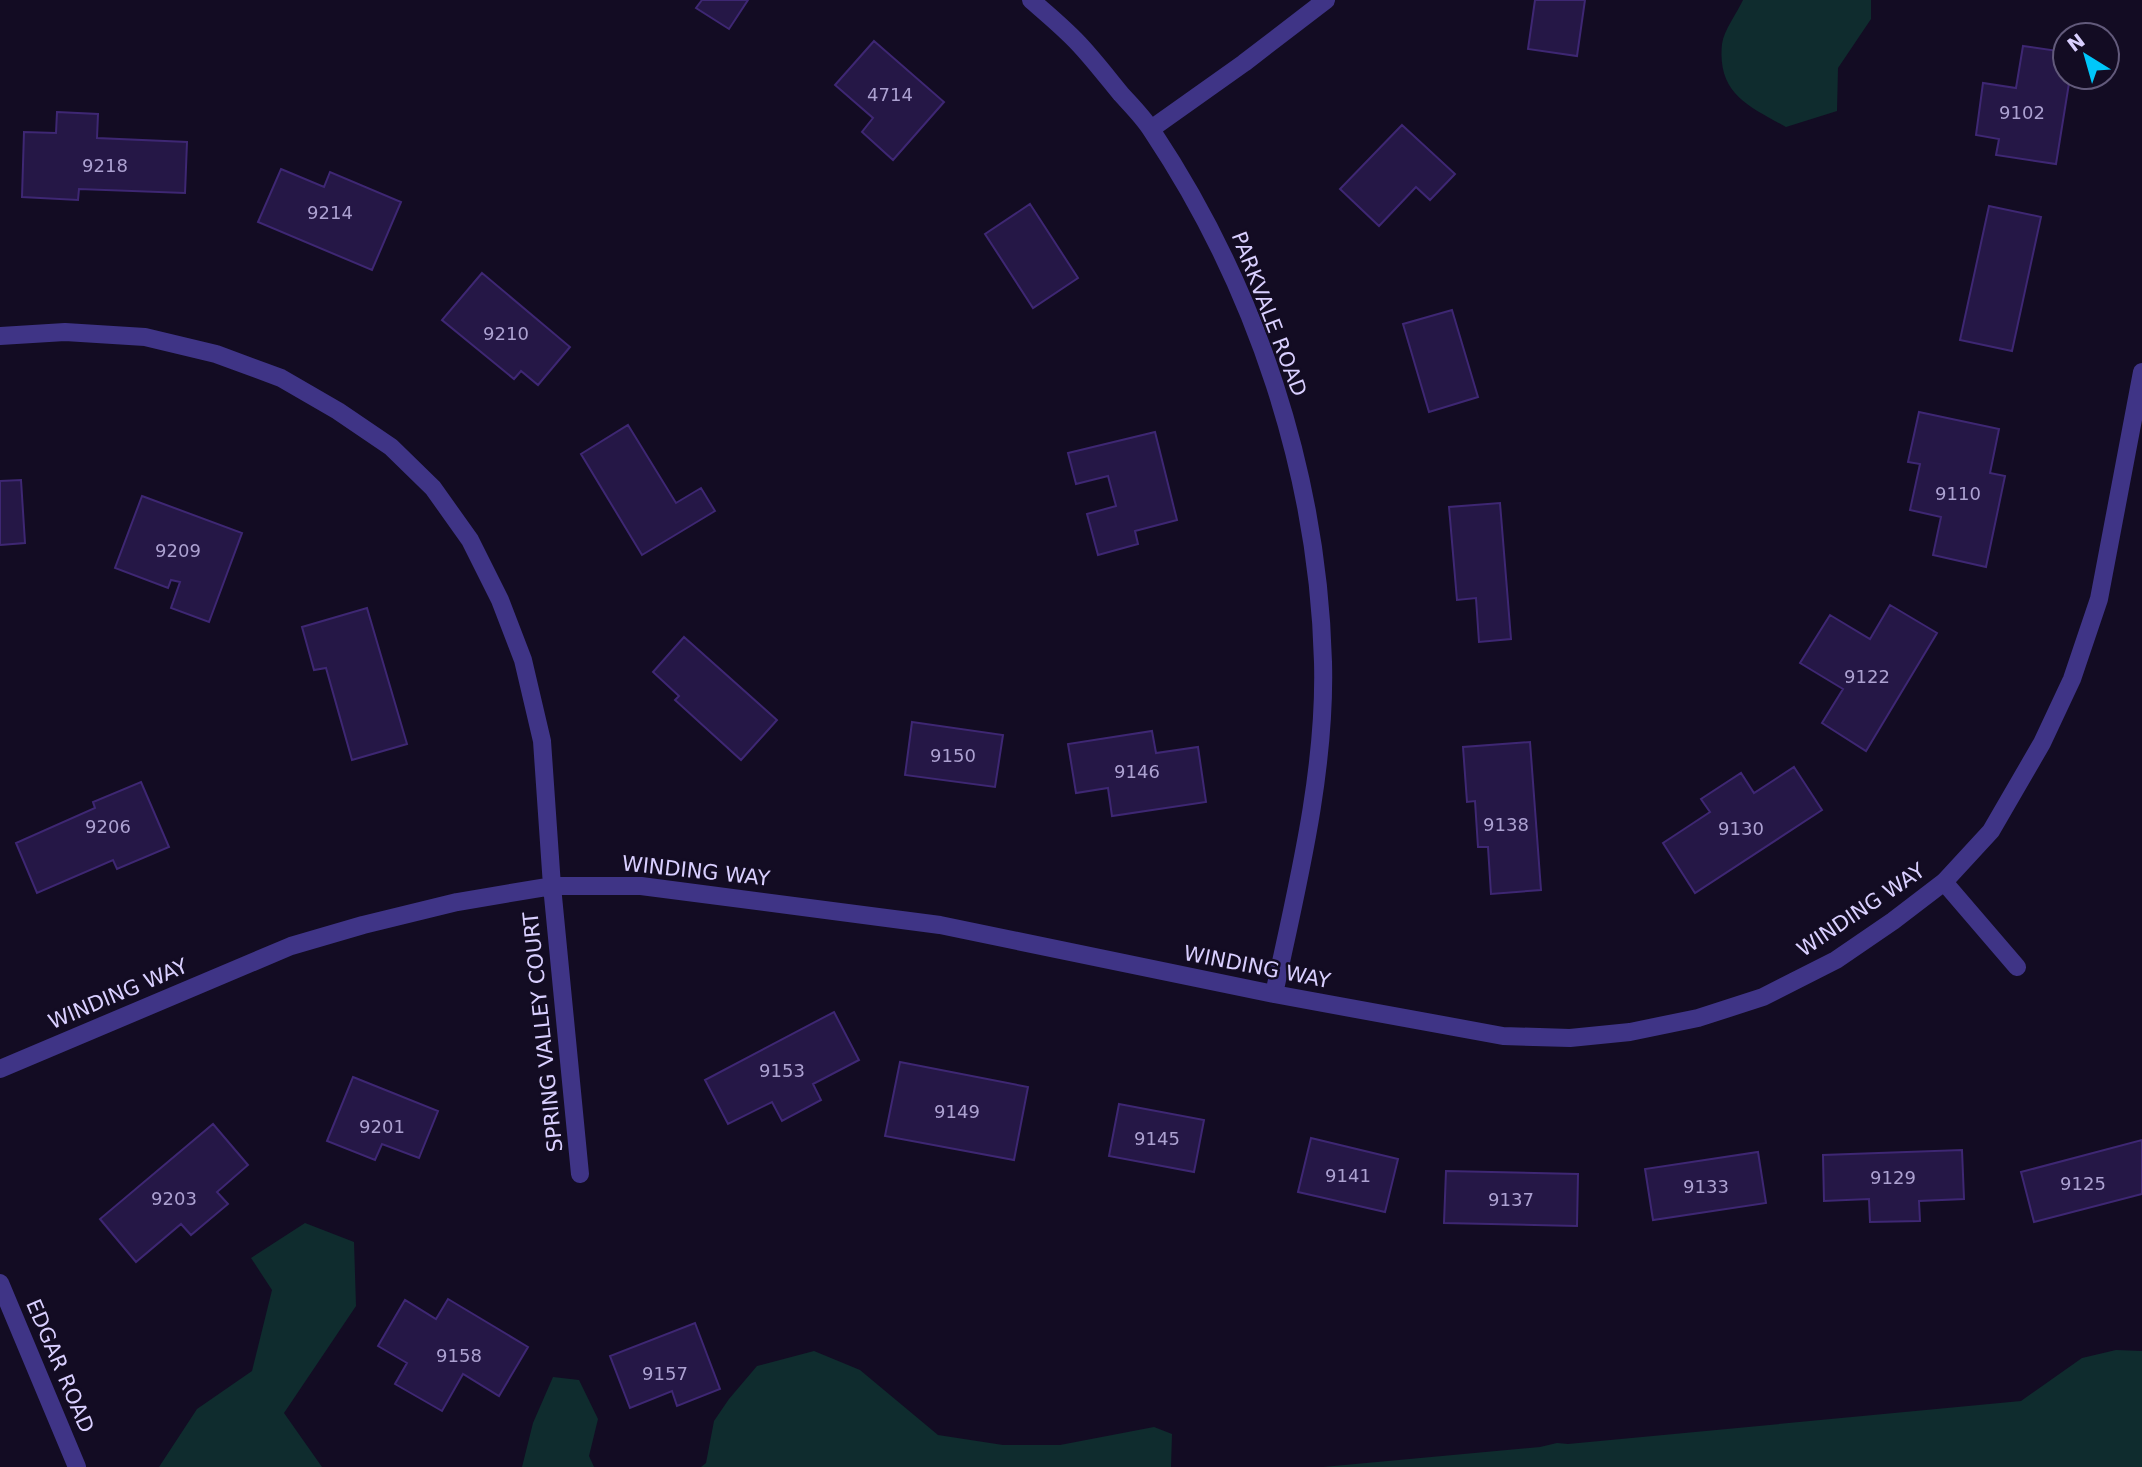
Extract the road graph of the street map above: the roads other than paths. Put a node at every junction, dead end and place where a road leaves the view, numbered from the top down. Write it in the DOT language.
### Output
graph roads {
  1 [pos="1031,0"];
  2 [pos="1326,0"];
  3 [pos="1151,129"];
  4 [pos="0,336"];
  5 [pos="2142,372"];
  6 [pos="1944,882"];
  7 [pos="552,886"];
  8 [pos="2017,967"];
  9 [pos="1274,994"];
  10 [pos="0,1069"];
  11 [pos="580,1174"];
  12 [pos="0,1283"];
  13 [pos="77,1467"];
  1 -- 3 [label="street, PARKVALE ROAD"];
  2 -- 3 [label="street"];
  3 -- 9 [label="street, PARKVALE ROAD"];
  4 -- 7 [label="street, SPRING VALLEY COURT"];
  5 -- 6 [label="street, WINDING WAY"];
  6 -- 8 [label="street"];
  6 -- 9 [label="street, WINDING WAY"];
  7 -- 9 [label="street, WINDING WAY"];
  7 -- 10 [label="street, WINDING WAY"];
  7 -- 11 [label="street, SPRING VALLEY COURT"];
  12 -- 13 [label="street, EDGAR ROAD"];
}
